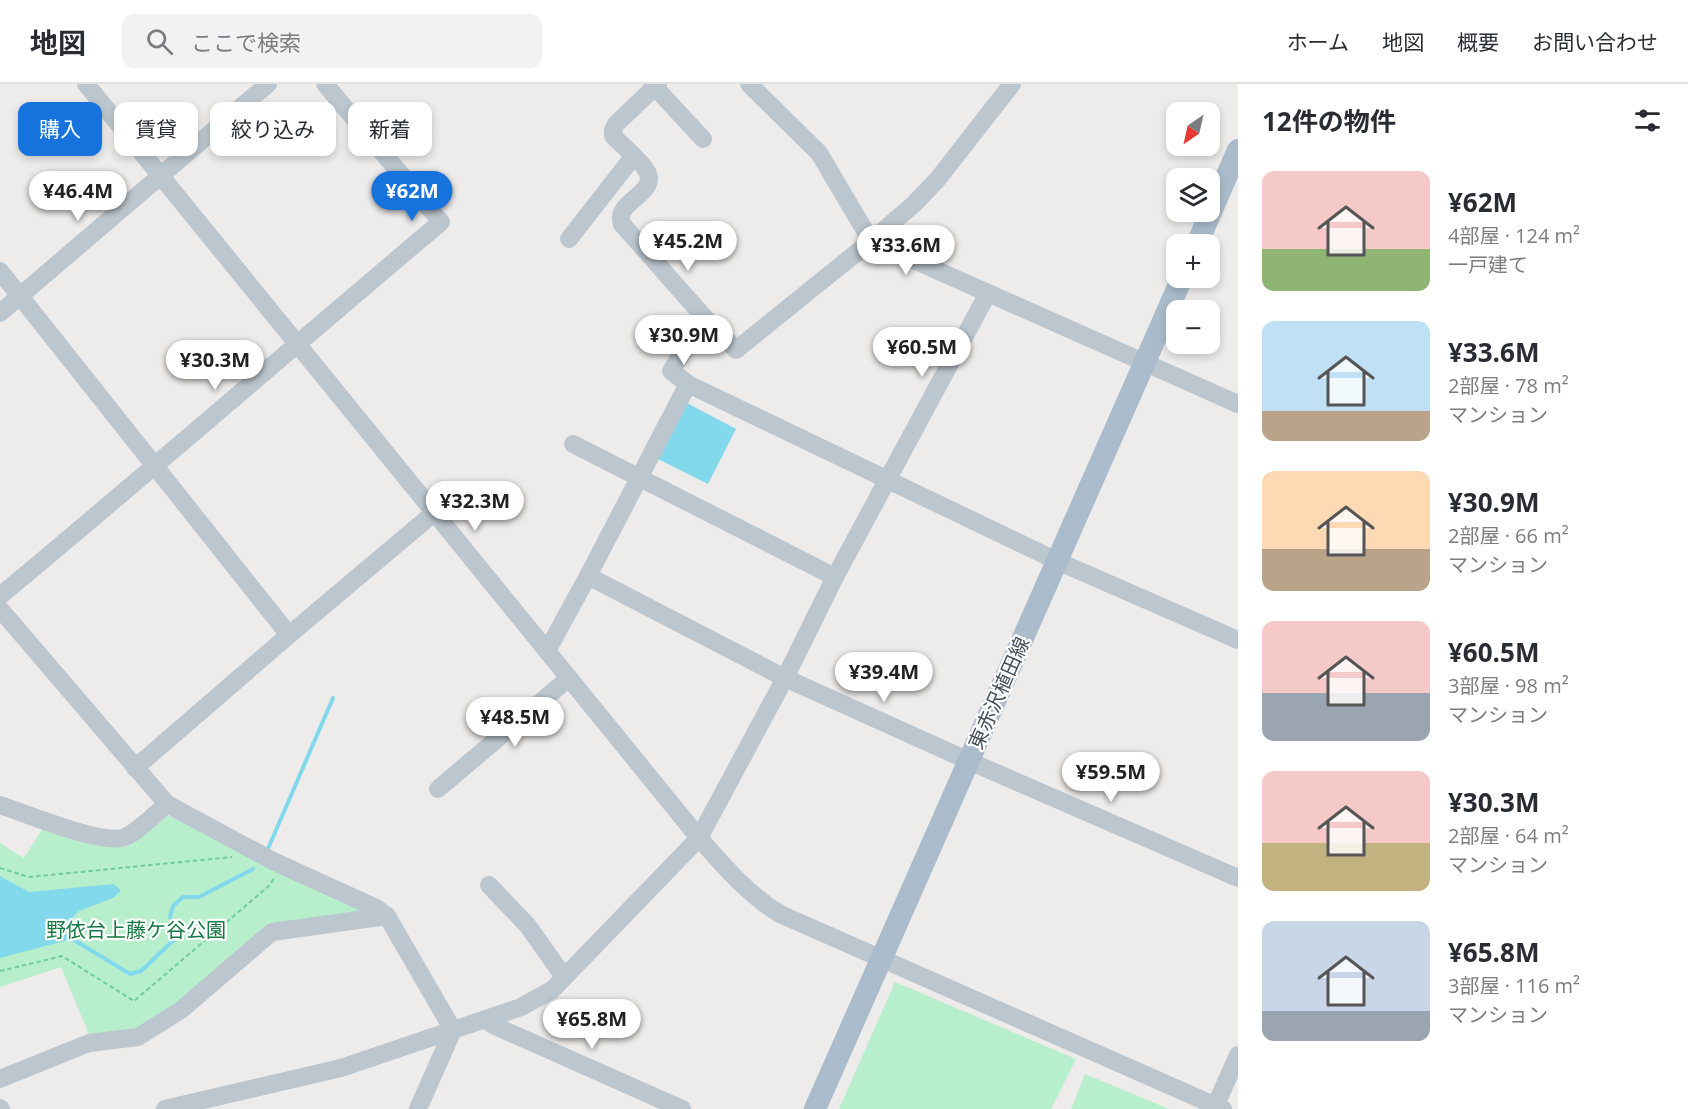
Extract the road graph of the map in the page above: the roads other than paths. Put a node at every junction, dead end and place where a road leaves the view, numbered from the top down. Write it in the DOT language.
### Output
graph roads {
  1 [pos="86,84"];
  2 [pos="268,84"];
  3 [pos="325,84"];
  4 [pos="749,84"];
  5 [pos="1012,84"];
  6 [pos="655,85"];
  7 [pos="703,139"];
  8 [pos="633,157"];
  9 [pos="1236,160"];
  10 [pos="160,175"];
  11 [pos="1202,234"];
  12 [pos="569,239"];
  13 [pos="871,241"];
  14 [pos="0,271"];
  15 [pos="1178,288"];
  16 [pos="988,293"];
  17 [pos="20,296"];
  18 [pos="0,313"];
  19 [pos="704,317"];
  20 [pos="297,343"];
  21 [pos="1145,362"];
  22 [pos="688,384"];
  23 [pos="1238,404"];
  24 [pos="573,444"];
  25 [pos="155,466"];
  26 [pos="639,478"];
  27 [pos="887,479"];
  28 [pos="435,512"];
  29 [pos="1057,561"];
  30 [pos="588,576"];
  31 [pos="835,577"];
  32 [pos="0,596"];
  33 [pos="0,609"];
  34 [pos="289,635"];
  35 [pos="1238,640"];
  36 [pos="547,651"];
  37 [pos="569,678"];
  38 [pos="785,678"];
  39 [pos="969,761"];
  40 [pos="135,768"];
  41 [pos="438,789"];
  42 [pos="167,804"];
  43 [pos="0,805"];
  44 [pos="699,838"];
  45 [pos="1238,878"];
  46 [pos="489,885"];
  47 [pos="387,916"];
  48 [pos="882,959"];
  49 [pos="564,977"];
  50 [pos="486,1020"];
  51 [pos="453,1030"];
  52 [pos="1238,1055"];
  53 [pos="0,1079"];
  54 [pos="1218,1108"];
  55 [pos="165,1109"];
  56 [pos="418,1109"];
  57 [pos="682,1109"];
  58 [pos="815,1109"];
  1 -- 10 [label="street"];
  2 -- 10 [label="street"];
  3 -- 20 [label="street"];
  4 -- 13 [label="street"];
  5 -- 13 [label="street"];
  6 -- 7 [label="street"];
  6 -- 8 [label="street"];
  8 -- 12 [label="street"];
  8 -- 19 [label="street"];
  9 -- 11 [label="main road"];
  10 -- 17 [label="street"];
  10 -- 20 [label="street"];
  13 -- 16 [label="street"];
  13 -- 19 [label="street"];
  14 -- 17 [label="street"];
  15 -- 21 [label="main road, 東赤沢植田線"];
  16 -- 21 [label="street"];
  16 -- 27 [label="street"];
  17 -- 18 [label="street"];
  17 -- 25 [label="street"];
  19 -- 22 [label="street"];
  20 -- 25 [label="street"];
  20 -- 28 [label="street"];
  21 -- 23 [label="street"];
  21 -- 29 [label="main road, 東赤沢植田線"];
  22 -- 26 [label="street"];
  22 -- 27 [label="street"];
  24 -- 26 [label="street"];
  25 -- 32 [label="street"];
  25 -- 34 [label="street"];
  26 -- 30 [label="street"];
  26 -- 31 [label="street"];
  27 -- 29 [label="street"];
  27 -- 31 [label="street"];
  28 -- 34 [label="street"];
  28 -- 36 [label="street"];
  29 -- 35 [label="street"];
  29 -- 39 [label="main road, 東赤沢植田線"];
  30 -- 36 [label="street"];
  30 -- 38 [label="street"];
  31 -- 38 [label="street"];
  33 -- 40 [label="street"];
  34 -- 40 [label="street"];
  36 -- 37 [label="street"];
  37 -- 41 [label="street"];
  37 -- 44 [label="street"];
  38 -- 39 [label="street"];
  38 -- 44 [label="street"];
  39 -- 45 [label="street"];
  39 -- 48 [label="main road, 東赤沢植田線"];
  40 -- 42 [label="street"];
  42 -- 43 [label="street"];
  42 -- 47 [label="street"];
  44 -- 48 [label="street"];
  44 -- 49 [label="street"];
  46 -- 49 [label="street"];
  47 -- 51 [label="street"];
  47 -- 53 [label="street"];
  48 -- 54 [label="street"];
  48 -- 58 [label="main road, 東赤沢植田線"];
  49 -- 50 [label="street"];
  50 -- 51 [label="street"];
  50 -- 57 [label="street"];
  51 -- 55 [label="street"];
  51 -- 56 [label="street"];
  52 -- 54 [label="street"];
}
